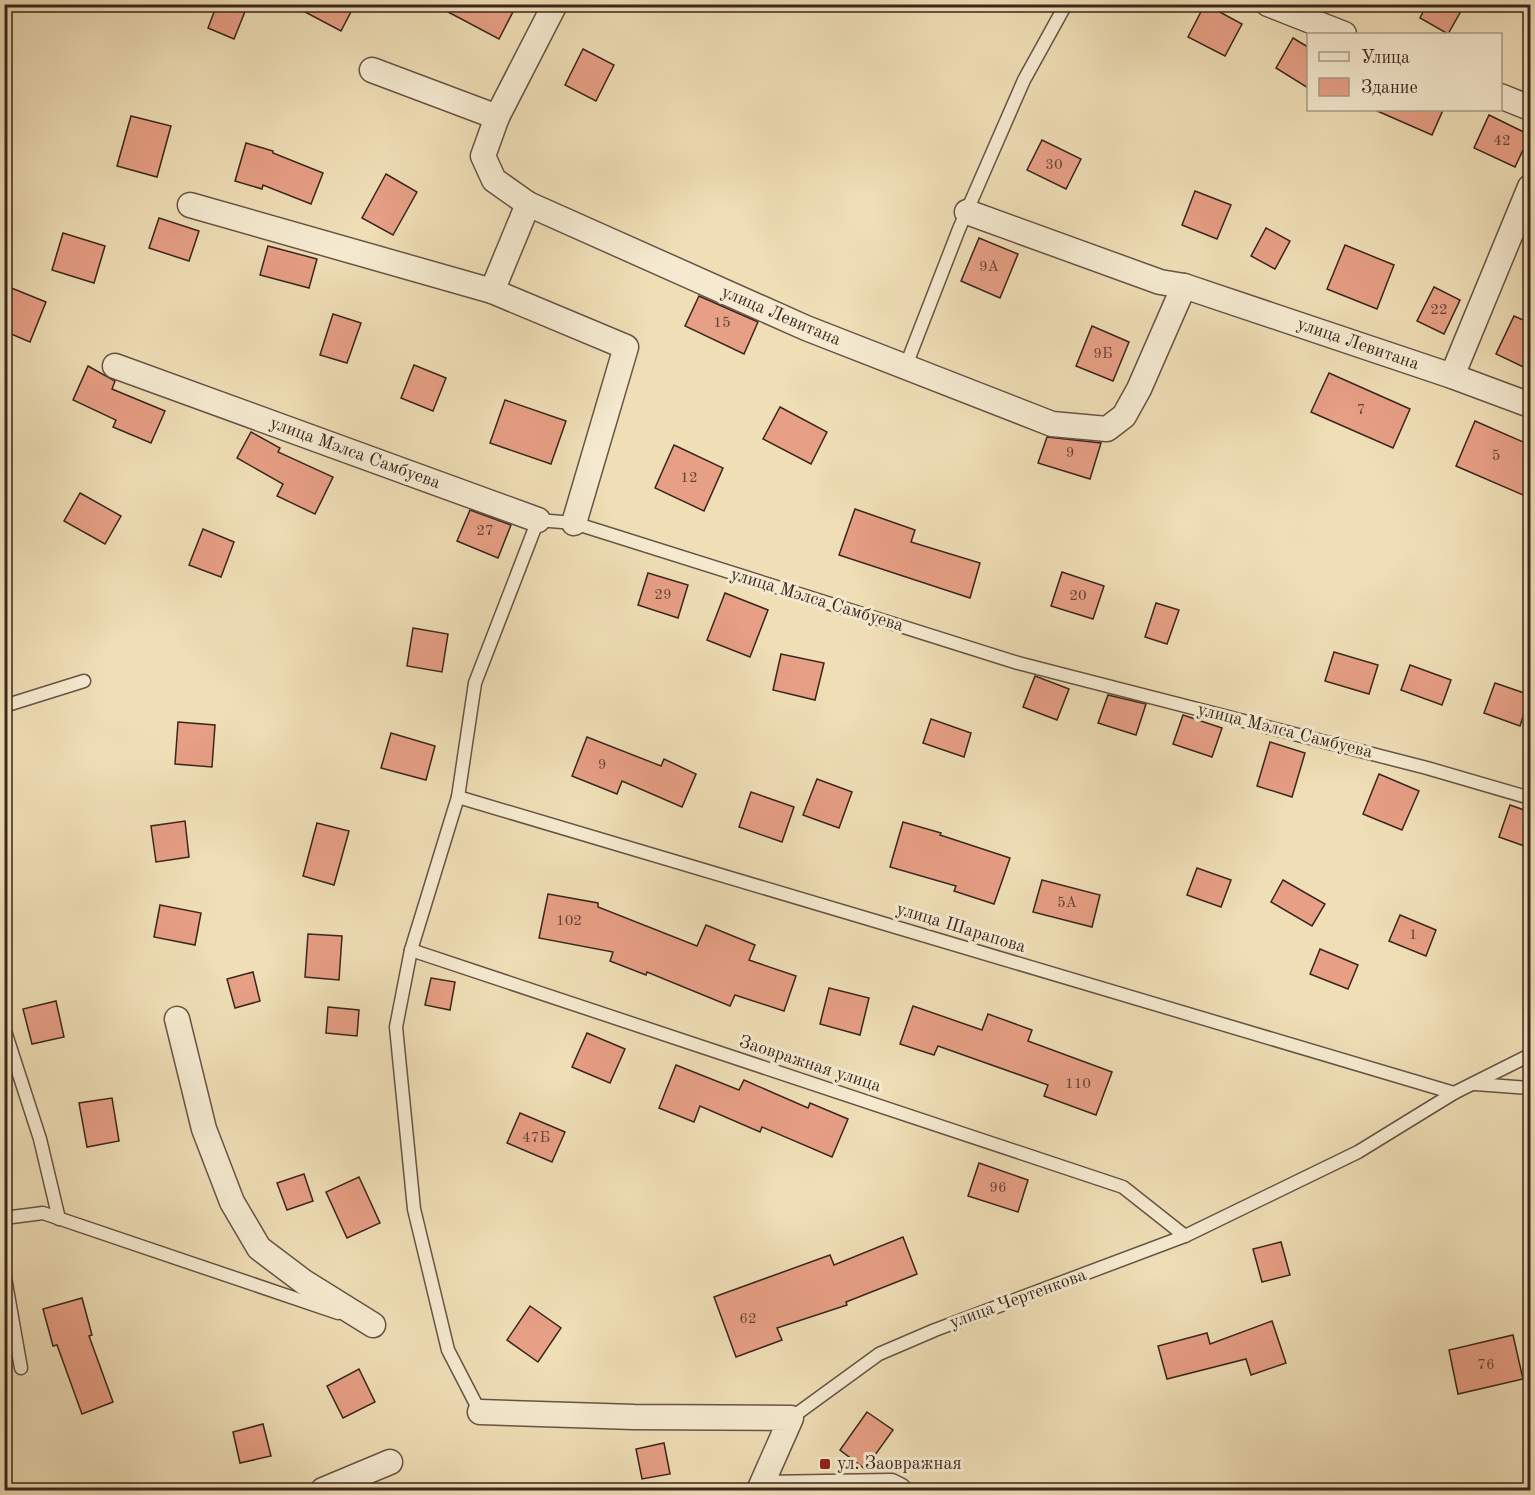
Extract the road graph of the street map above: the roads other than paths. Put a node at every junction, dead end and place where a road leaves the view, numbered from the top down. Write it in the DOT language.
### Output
graph roads {
  1 [pos="555,4"];
  2 [pos="1066,4"];
  3 [pos="1268,4"];
  4 [pos="1341,33"];
  5 [pos="372,70"];
  6 [pos="1502,97"];
  7 [pos="1530,108"];
  8 [pos="497,117"];
  9 [pos="1530,187"];
  10 [pos="528,204"];
  11 [pos="190,205"];
  12 [pos="967,212"];
  13 [pos="1184,286"];
  14 [pos="492,291"];
  15 [pos="115,366"];
  16 [pos="905,368"];
  17 [pos="1452,376"];
  18 [pos="1530,405"];
  19 [pos="538,520"];
  20 [pos="574,524"];
  21 [pos="84,681"];
  22 [pos="4,706"];
  23 [pos="458,797"];
  24 [pos="1530,798"];
  25 [pos="411,950"];
  26 [pos="177,1018"];
  27 [pos="4,1028"];
  28 [pos="1530,1055"];
  29 [pos="1473,1084"];
  30 [pos="1530,1088"];
  31 [pos="1454,1093"];
  32 [pos="4,1218"];
  33 [pos="59,1219"];
  34 [pos="1185,1236"];
  35 [pos="4,1272"];
  36 [pos="373,1325"];
  37 [pos="21,1368"];
  38 [pos="480,1412"];
  39 [pos="791,1418"];
  40 [pos="390,1462"];
  41 [pos="759,1489"];
  42 [pos="323,1491"];
  43 [pos="899,1491"];
  1 -- 8 [label="street, улица Левитана"];
  2 -- 12 [label="lane"];
  3 -- 4 [label="street"];
  5 -- 8 [label="street"];
  6 -- 7 [label="street"];
  8 -- 10 [label="street, улица Левитана"];
  9 -- 17 [label="street"];
  10 -- 14 [label="street"];
  10 -- 16 [label="street, улица Левитана"];
  11 -- 14 [label="street"];
  12 -- 13 [label="street, улица Левитана"];
  12 -- 16 [label="lane"];
  13 -- 16 [label="street, улица Левитана"];
  13 -- 17 [label="street, улица Левитана"];
  14 -- 20 [label="street"];
  15 -- 19 [label="street, улица Мэлса Самбуева"];
  17 -- 18 [label="street, улица Левитана"];
  19 -- 20 [label="lane, улица Мэлса Самбуева"];
  19 -- 23 [label="lane"];
  20 -- 24 [label="lane, улица Мэлса Самбуева"];
  21 -- 22 [label="lane"];
  23 -- 25 [label="lane"];
  23 -- 31 [label="lane, улица Шарапова"];
  25 -- 34 [label="lane, Заовражная улица"];
  25 -- 38 [label="lane"];
  26 -- 36 [label="street"];
  27 -- 33 [label="lane"];
  28 -- 29 [label="lane, улица Чертенкова"];
  29 -- 30 [label="lane"];
  29 -- 31 [label="lane, улица Чертенкова"];
  31 -- 34 [label="lane, улица Чертенкова"];
  32 -- 33 [label="lane"];
  33 -- 36 [label="lane"];
  34 -- 39 [label="lane, улица Чертенкова"];
  35 -- 37 [label="lane"];
  38 -- 39 [label="street"];
  39 -- 41 [label="street"];
  40 -- 42 [label="street"];
  41 -- 43 [label="street"];
}
